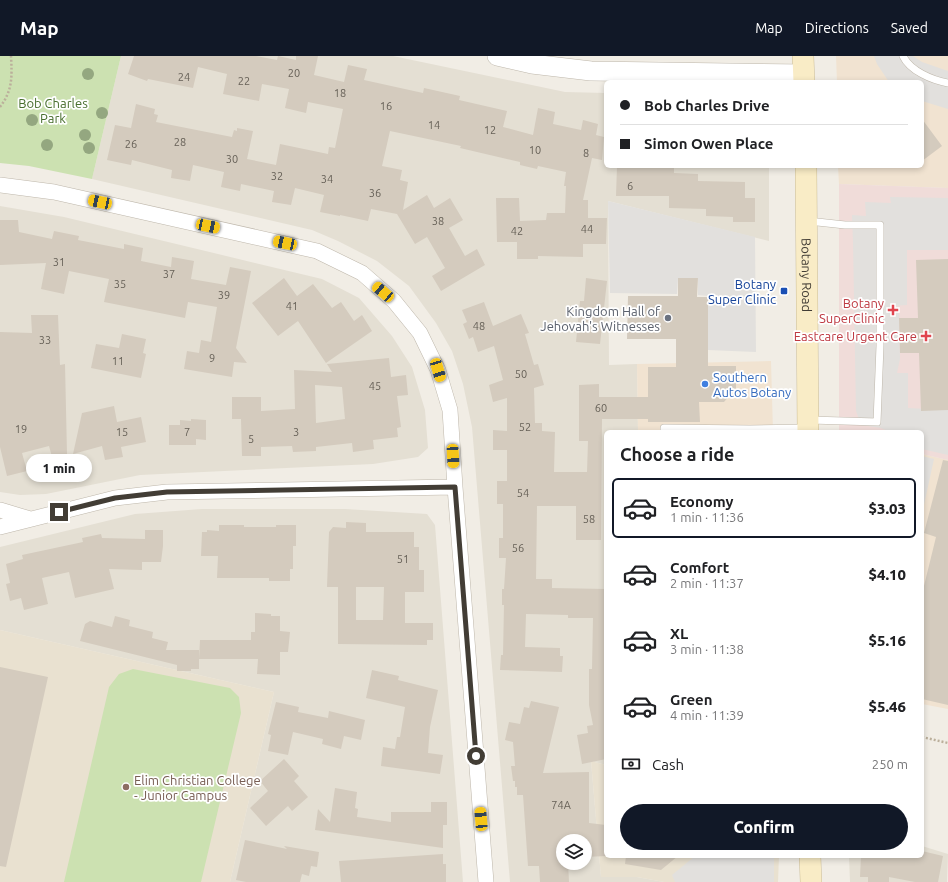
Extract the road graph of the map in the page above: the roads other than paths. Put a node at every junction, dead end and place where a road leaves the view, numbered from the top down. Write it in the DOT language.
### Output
graph roads {
  1 [pos="497,56"];
  2 [pos="903,56"];
  3 [pos="804,71"];
  4 [pos="948,83"];
  5 [pos="806,168"];
  6 [pos="0,184"];
  7 [pos="807,221"];
  8 [pos="808,427"];
  9 [pos="664,430"];
  10 [pos="455,487"];
  11 [pos="0,510"];
  12 [pos="31,519"];
  13 [pos="0,527"];
  14 [pos="810,858"];
  15 [pos="486,882"];
  16 [pos="811,882"];
  1 -- 3 [label="street"];
  2 -- 4 [label="lane"];
  5 -- 7 [label="main road, Botany Road"];
  6 -- 10 [label="street"];
  7 -- 8 [label="main road, Botany Road"];
  7 -- 8 [label="lane"];
  8 -- 9 [label="lane"];
  10 -- 12 [label="street"];
  10 -- 15 [label="street"];
  11 -- 12 [label="street"];
  12 -- 13 [label="street"];
  14 -- 16 [label="main road"];
}
